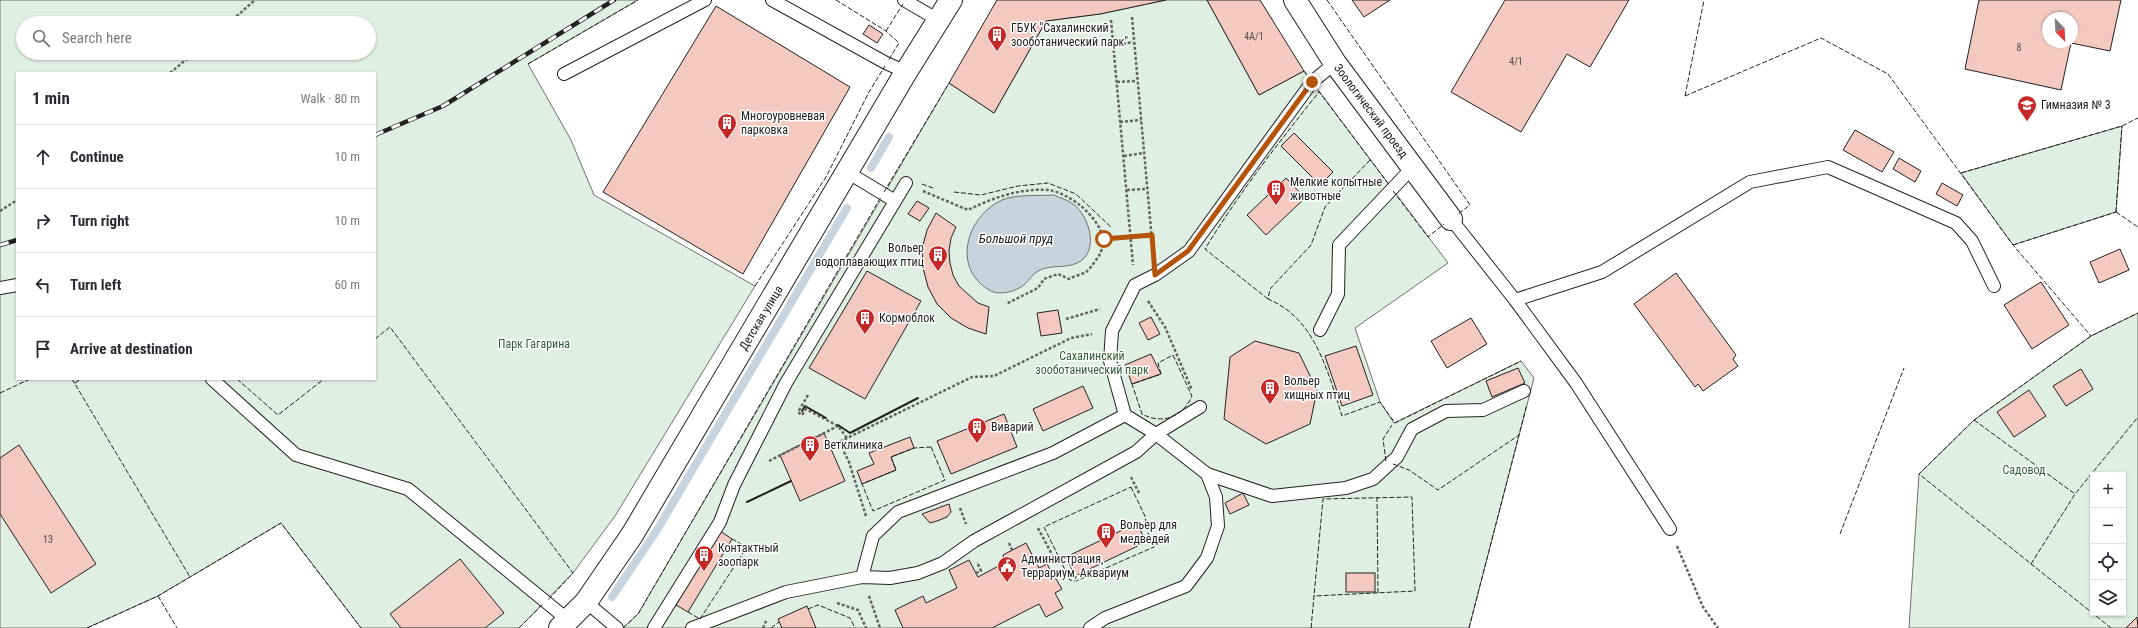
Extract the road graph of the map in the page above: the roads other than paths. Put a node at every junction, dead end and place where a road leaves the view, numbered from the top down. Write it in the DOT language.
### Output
graph roads {
  1 [pos="705,0"];
  2 [pos="772,0"];
  3 [pos="904,0"];
  4 [pos="951,0"];
  5 [pos="1295,0"];
  6 [pos="940,20"];
  7 [pos="1335,63"];
  8 [pos="906,72"];
  9 [pos="564,74"];
  10 [pos="1413,167"];
  11 [pos="847,172"];
  12 [pos="906,183"];
  13 [pos="895,201"];
  14 [pos="1451,219"];
  15 [pos="16,285"];
  16 [pos="1994,286"];
  17 [pos="0,288"];
  18 [pos="1515,300"];
  19 [pos="1320,330"];
  20 [pos="213,380"];
  21 [pos="1524,391"];
  22 [pos="1200,406"];
  23 [pos="1125,416"];
  24 [pos="1156,434"];
  25 [pos="1207,474"];
  26 [pos="1670,529"];
  27 [pos="862,577"];
  28 [pos="586,602"];
  29 [pos="564,624"];
  30 [pos="617,628"];
  31 [pos="654,628"];
  32 [pos="692,628"];
  33 [pos="1090,628"];
  1 -- 9 [label="lane"];
  2 -- 8 [label="lane"];
  3 -- 6 [label="lane"];
  4 -- 6 [label="street, Детская улица"];
  5 -- 7 [label="street, Зоологический проезд"];
  6 -- 8 [label="street, Детская улица"];
  7 -- 10 [label="street, Зоологический проезд"];
  7 -- 23 [label="lane"];
  8 -- 11 [label="street, Детская улица"];
  10 -- 14 [label="street, Зоологический проезд"];
  10 -- 19 [label="lane"];
  11 -- 13 [label="lane"];
  11 -- 28 [label="street, Детская улица"];
  12 -- 13 [label="lane"];
  13 -- 31 [label="lane"];
  14 -- 18 [label="lane"];
  15 -- 17 [label="lane"];
  16 -- 18 [label="lane"];
  18 -- 26 [label="lane"];
  20 -- 29 [label="lane"];
  21 -- 25 [label="lane"];
  22 -- 24 [label="lane"];
  23 -- 24 [label="lane"];
  23 -- 27 [label="lane"];
  24 -- 25 [label="lane"];
  24 -- 27 [label="lane"];
  25 -- 33 [label="lane"];
  27 -- 32 [label="lane"];
  28 -- 29 [label="street, Детская улица"];
  28 -- 30 [label="lane"];
}
